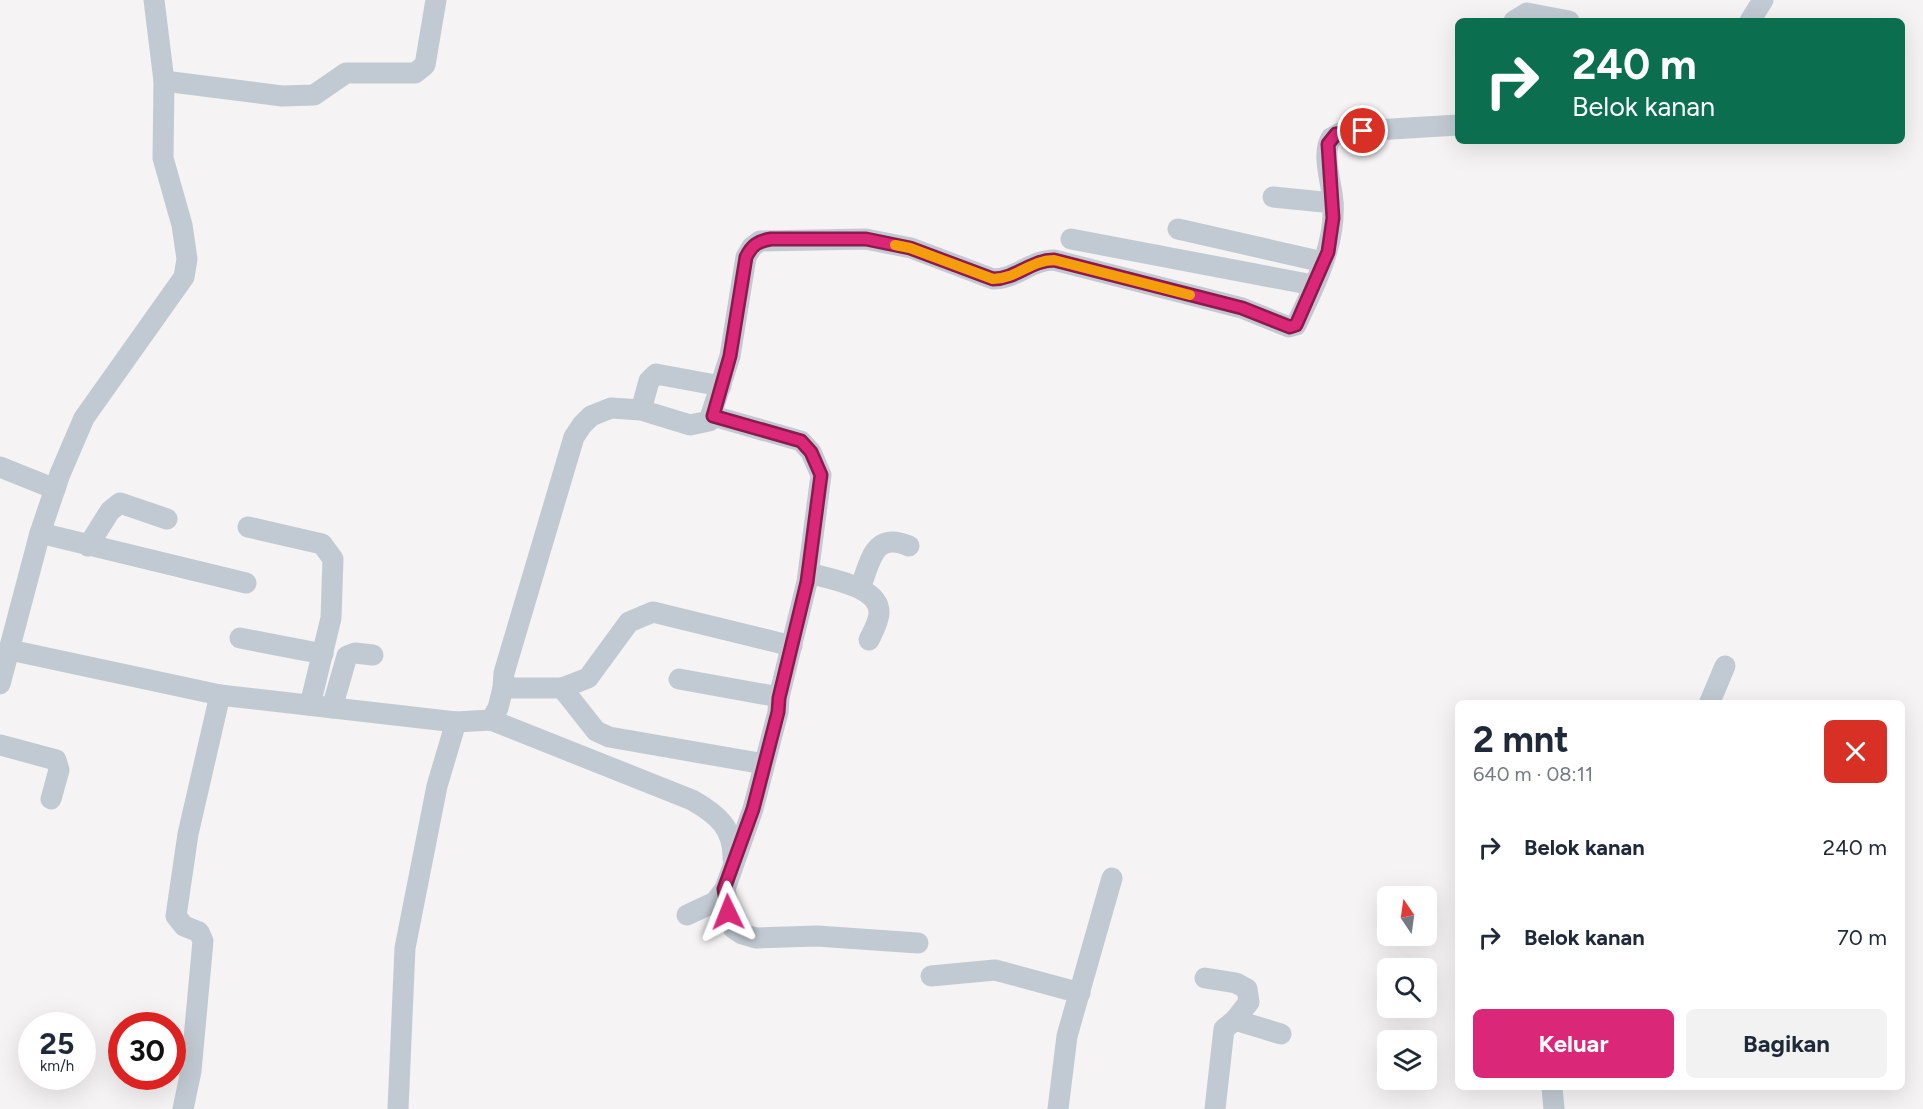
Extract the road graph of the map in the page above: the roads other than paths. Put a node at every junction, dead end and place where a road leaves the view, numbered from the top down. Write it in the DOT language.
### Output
graph roads {
  1 [pos="154,0"];
  2 [pos="436,0"];
  3 [pos="1763,0"];
  4 [pos="1519,18"];
  5 [pos="1553,18"];
  6 [pos="1752,18"];
  7 [pos="164,81"];
  8 [pos="1455,125"];
  9 [pos="1273,197"];
  10 [pos="1333,203"];
  11 [pos="1178,229"];
  12 [pos="1071,239"];
  13 [pos="1323,262"];
  14 [pos="1313,285"];
  15 [pos="721,386"];
  16 [pos="641,410"];
  17 [pos="713,416"];
  18 [pos="0,467"];
  19 [pos="55,489"];
  20 [pos="167,519"];
  21 [pos="248,527"];
  22 [pos="40,532"];
  23 [pos="88,546"];
  24 [pos="909,546"];
  25 [pos="808,573"];
  26 [pos="246,583"];
  27 [pos="860,588"];
  28 [pos="240,638"];
  29 [pos="869,640"];
  30 [pos="792,646"];
  31 [pos="10,650"];
  32 [pos="322,654"];
  33 [pos="373,655"];
  34 [pos="1725,666"];
  35 [pos="679,680"];
  36 [pos="0,684"];
  37 [pos="503,688"];
  38 [pos="562,688"];
  39 [pos="220,695"];
  40 [pos="779,698"];
  41 [pos="1711,700"];
  42 [pos="310,705"];
  43 [pos="332,708"];
  44 [pos="491,720"];
  45 [pos="456,722"];
  46 [pos="0,745"];
  47 [pos="764,764"];
  48 [pos="51,799"];
  49 [pos="733,860"];
  50 [pos="1112,878"];
  51 [pos="724,889"];
  52 [pos="687,915"];
  53 [pos="918,943"];
  54 [pos="931,976"];
  55 [pos="1204,978"];
  56 [pos="1080,993"];
  57 [pos="1235,1020"];
  58 [pos="1281,1034"];
  59 [pos="1552,1090"];
  60 [pos="183,1109"];
  61 [pos="398,1109"];
  62 [pos="1058,1109"];
  63 [pos="1215,1109"];
  64 [pos="1554,1109"];
  1 -- 7 [label="street"];
  2 -- 7 [label="street"];
  3 -- 6 [label="street"];
  4 -- 5 [label="street"];
  7 -- 19 [label="street"];
  8 -- 10 [label="street"];
  9 -- 10 [label="street"];
  10 -- 13 [label="street"];
  11 -- 13 [label="street"];
  12 -- 14 [label="street"];
  13 -- 14 [label="street"];
  14 -- 15 [label="street"];
  15 -- 16 [label="street"];
  15 -- 17 [label="street"];
  16 -- 17 [label="street"];
  16 -- 37 [label="street"];
  17 -- 25 [label="street"];
  18 -- 19 [label="street"];
  19 -- 22 [label="street"];
  20 -- 23 [label="street"];
  21 -- 32 [label="street"];
  22 -- 23 [label="street"];
  22 -- 31 [label="street"];
  23 -- 26 [label="street"];
  24 -- 27 [label="street"];
  25 -- 27 [label="street"];
  25 -- 30 [label="street"];
  27 -- 29 [label="street"];
  28 -- 32 [label="street"];
  30 -- 38 [label="street"];
  30 -- 40 [label="street"];
  31 -- 36 [label="street"];
  31 -- 39 [label="street"];
  32 -- 42 [label="street"];
  33 -- 43 [label="street"];
  34 -- 41 [label="street"];
  35 -- 40 [label="street"];
  37 -- 38 [label="street"];
  37 -- 44 [label="street"];
  38 -- 47 [label="street"];
  39 -- 42 [label="street"];
  39 -- 60 [label="street"];
  40 -- 47 [label="street"];
  42 -- 43 [label="street"];
  43 -- 45 [label="street"];
  44 -- 45 [label="street"];
  44 -- 49 [label="street"];
  45 -- 61 [label="street"];
  46 -- 48 [label="street"];
  47 -- 49 [label="street"];
  49 -- 51 [label="street"];
  50 -- 56 [label="street"];
  51 -- 52 [label="street"];
  51 -- 53 [label="street"];
  54 -- 56 [label="street"];
  55 -- 57 [label="street"];
  56 -- 62 [label="street"];
  57 -- 58 [label="street"];
  57 -- 63 [label="street"];
  59 -- 64 [label="street"];
}
